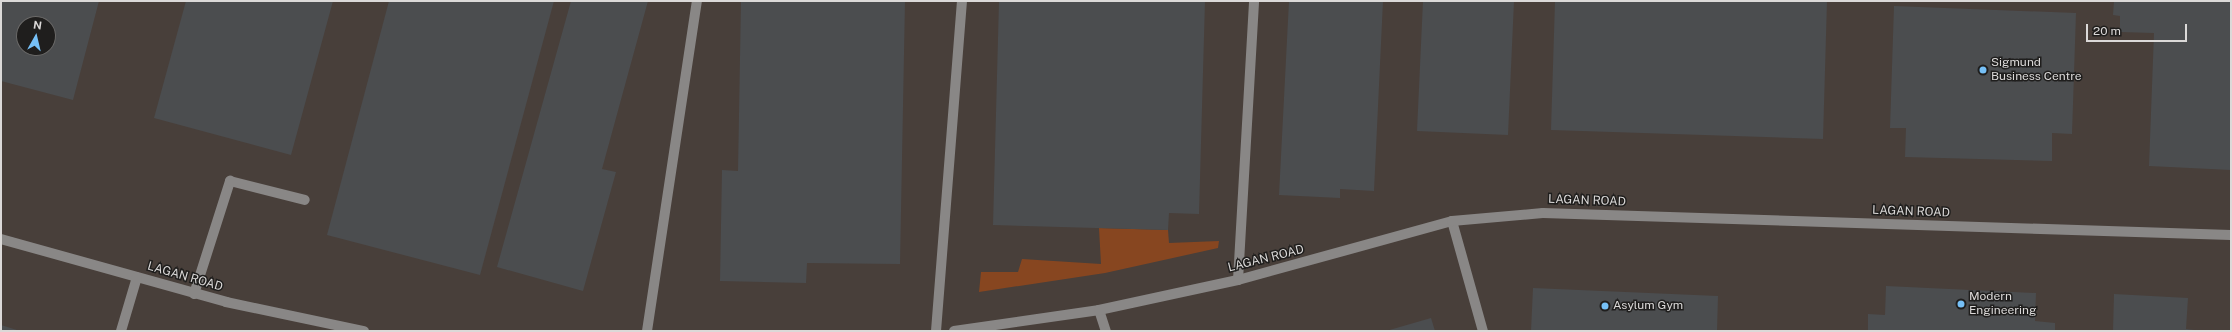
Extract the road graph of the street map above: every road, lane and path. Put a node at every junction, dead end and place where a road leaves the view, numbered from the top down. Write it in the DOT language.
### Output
graph roads {
  1 [pos="697,1"];
  2 [pos="962,1"];
  3 [pos="1254,1"];
  4 [pos="305,200"];
  5 [pos="1452,222"];
  6 [pos="2231,235"];
  7 [pos="1,239"];
  8 [pos="137,277"];
  9 [pos="1238,280"];
  10 [pos="194,294"];
  11 [pos="1099,310"];
  12 [pos="121,331"];
  13 [pos="364,331"];
  14 [pos="647,331"];
  15 [pos="936,331"];
  16 [pos="954,331"];
  17 [pos="1106,331"];
  18 [pos="1483,331"];
  1 -- 14 [label="street"];
  2 -- 15 [label="street"];
  3 -- 9 [label="street"];
  4 -- 10 [label="street"];
  5 -- 6 [label="street, LAGAN ROAD"];
  5 -- 9 [label="street, LAGAN ROAD"];
  5 -- 18 [label="street"];
  7 -- 8 [label="street, LAGAN ROAD"];
  8 -- 10 [label="street, LAGAN ROAD"];
  8 -- 12 [label="street"];
  9 -- 11 [label="street, LAGAN ROAD"];
  10 -- 13 [label="street, LAGAN ROAD"];
  11 -- 16 [label="street, LAGAN ROAD"];
  11 -- 17 [label="street"];
}
